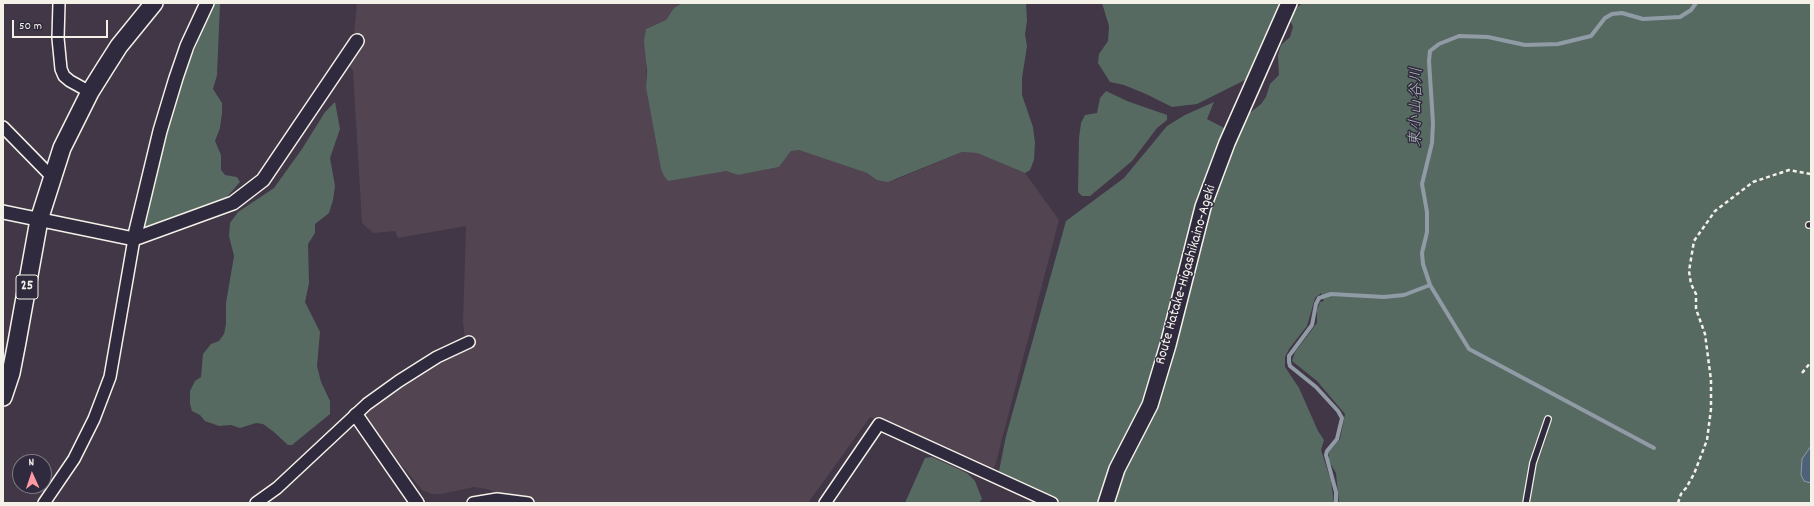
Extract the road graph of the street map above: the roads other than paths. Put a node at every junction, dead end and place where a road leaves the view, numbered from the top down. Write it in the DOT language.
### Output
graph roads {
  1 [pos="59,3"];
  2 [pos="154,3"];
  3 [pos="206,3"];
  4 [pos="1289,3"];
  5 [pos="357,41"];
  6 [pos="90,92"];
  7 [pos="3,127"];
  8 [pos="52,177"];
  9 [pos="3,212"];
  10 [pos="39,220"];
  11 [pos="134,239"];
  12 [pos="469,342"];
  13 [pos="7,372"];
  14 [pos="3,397"];
  15 [pos="356,416"];
  16 [pos="1548,419"];
  17 [pos="44,503"];
  18 [pos="256,503"];
  19 [pos="417,503"];
  20 [pos="473,503"];
  21 [pos="528,503"];
  22 [pos="825,503"];
  23 [pos="1052,503"];
  24 [pos="1106,503"];
  25 [pos="1526,503"];
  1 -- 6 [label="street"];
  2 -- 6 [label="main road, 25"];
  3 -- 11 [label="street"];
  4 -- 24 [label="main road, Route Hatake-Higashikaino-Ageki"];
  5 -- 11 [label="street"];
  6 -- 8 [label="main road, 25"];
  7 -- 8 [label="street"];
  8 -- 10 [label="main road, 25"];
  9 -- 10 [label="street"];
  10 -- 11 [label="street"];
  10 -- 13 [label="main road, 25"];
  11 -- 17 [label="street"];
  12 -- 15 [label="street"];
  13 -- 14 [label="main road, 25"];
  15 -- 18 [label="street"];
  15 -- 19 [label="street"];
  16 -- 25 [label="lane"];
  20 -- 21 [label="street"];
  22 -- 23 [label="street"];
}
